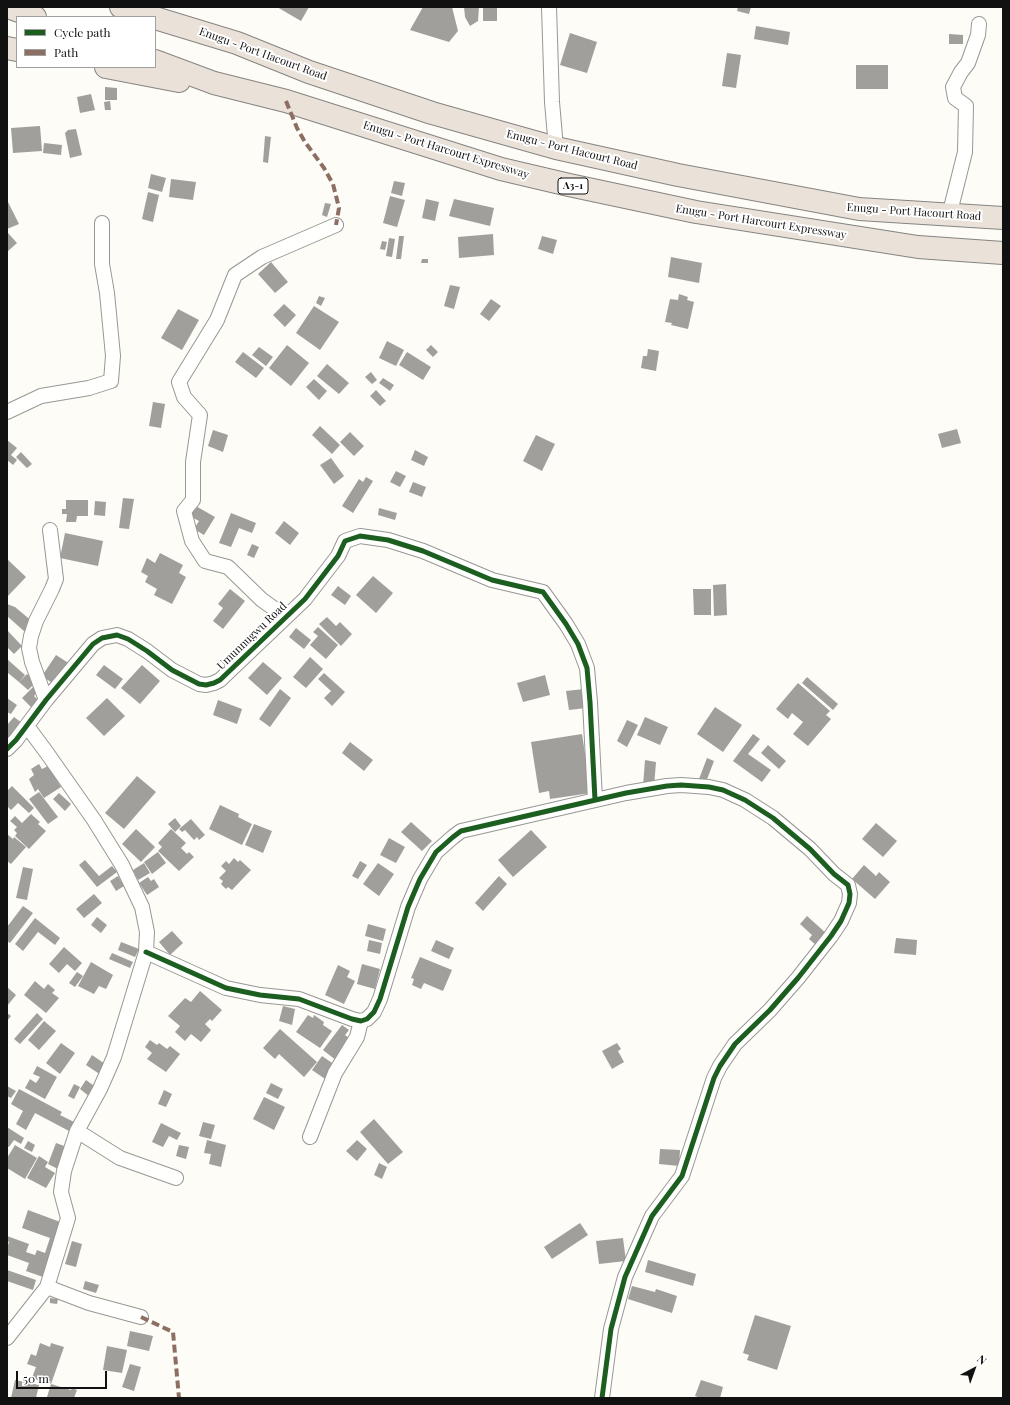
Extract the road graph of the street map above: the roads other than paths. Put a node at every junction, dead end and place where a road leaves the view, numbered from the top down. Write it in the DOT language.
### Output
graph roads {
  1 [pos="8,7"];
  2 [pos="121,7"];
  3 [pos="162,7"];
  4 [pos="548,7"];
  5 [pos="32,16"];
  6 [pos="151,16"];
  7 [pos="156,18"];
  8 [pos="979,24"];
  9 [pos="237,43"];
  10 [pos="156,61"];
  11 [pos="111,68"];
  12 [pos="214,83"];
  13 [pos="556,148"];
  14 [pos="949,216"];
  15 [pos="1003,218"];
  16 [pos="102,223"];
  17 [pos="336,225"];
  18 [pos="1003,253"];
  19 [pos="7,412"];
  20 [pos="50,530"];
  21 [pos="286,617"];
  22 [pos="46,700"];
  23 [pos="27,726"];
  24 [pos="7,749"];
  25 [pos="595,800"];
  26 [pos="146,952"];
  27 [pos="361,1021"];
  28 [pos="77,1131"];
  29 [pos="310,1137"];
  30 [pos="176,1178"];
  31 [pos="47,1287"];
  32 [pos="141,1317"];
  33 [pos="7,1338"];
  34 [pos="602,1398"];
  1 -- 5 [label="highway"];
  2 -- 6 [label="highway, Enugu - Port Hacourt Road"];
  3 -- 9 [label="highway"];
  4 -- 13 [label="street"];
  7 -- 9 [label="highway, Enugu - Port Hacourt Road"];
  8 -- 14 [label="street"];
  9 -- 13 [label="highway, Enugu - Port Hacourt Road"];
  10 -- 12 [label="highway, Enugu - Port Harcourt Expressway / A3-1"];
  11 -- 12 [label="highway"];
  12 -- 18 [label="highway, Enugu - Port Harcourt Expressway / A3-1"];
  13 -- 14 [label="highway, Enugu - Port Hacourt Road"];
  14 -- 15 [label="highway, Enugu - Port Hacourt Road"];
  16 -- 19 [label="street"];
  17 -- 21 [label="street"];
  20 -- 22 [label="street"];
  21 -- 22 [label="street, Umunnugwu Road"];
  21 -- 25 [label="street, Umunnugwu Road"];
  22 -- 23 [label="street, Umunnugwu Road"];
  23 -- 24 [label="street, Umunnugwu Road"];
  23 -- 26 [label="street"];
  25 -- 27 [label="street"];
  25 -- 34 [label="street"];
  26 -- 27 [label="street"];
  26 -- 28 [label="street"];
  27 -- 29 [label="street"];
  28 -- 30 [label="street"];
  28 -- 31 [label="street"];
  31 -- 32 [label="street"];
  31 -- 33 [label="street"];
}
